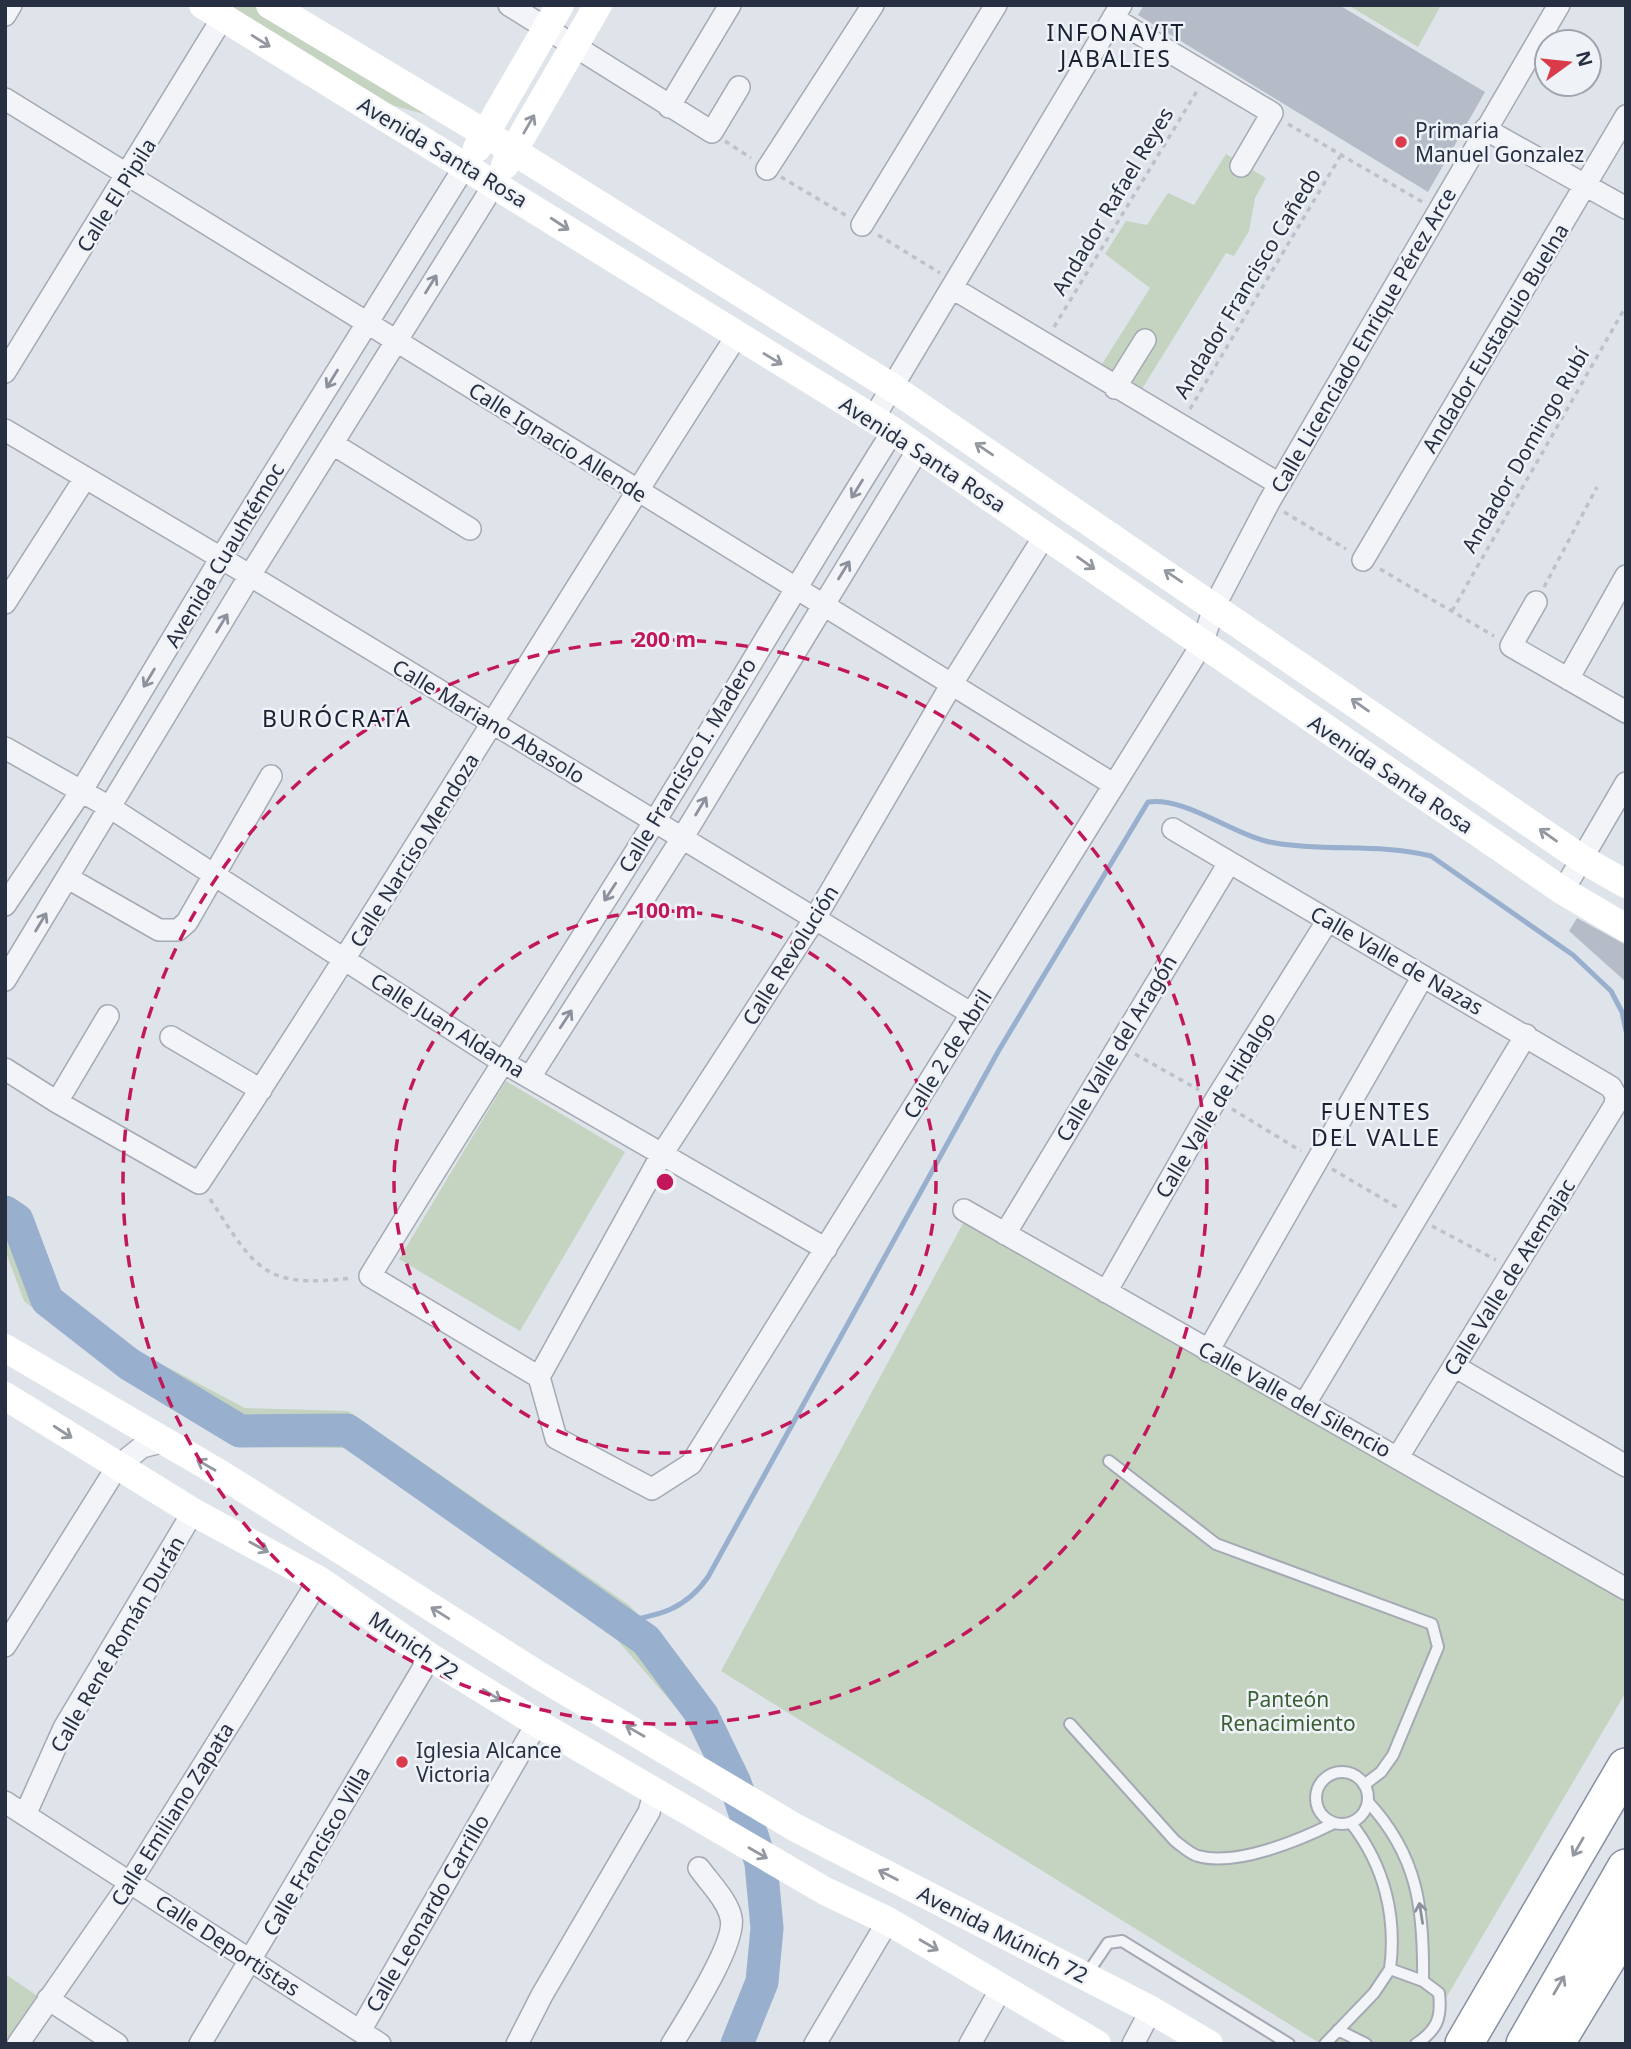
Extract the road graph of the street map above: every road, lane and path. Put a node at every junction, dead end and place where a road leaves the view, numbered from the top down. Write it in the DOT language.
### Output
graph roads {
  1 [pos="11,5"];
  2 [pos="270,5"];
  3 [pos="509,5"];
  4 [pos="598,5"];
  5 [pos="730,5"];
  6 [pos="873,5"];
  7 [pos="996,5"];
  8 [pos="1559,5"];
  9 [pos="213,11"];
  10 [pos="1117,12"];
  11 [pos="5,15"];
  12 [pos="553,16"];
  13 [pos="573,47"];
  14 [pos="1207,75"];
  15 [pos="739,87"];
  16 [pos="5,99"];
  17 [pos="669,107"];
  18 [pos="1272,114"];
  19 [pos="1626,116"];
  20 [pos="1485,129"];
  21 [pos="712,132"];
  22 [pos="486,134"];
  23 [pos="513,151"];
  24 [pos="1341,155"];
  25 [pos="465,166"];
  26 [pos="1241,166"];
  27 [pos="767,169"];
  28 [pos="129,175"];
  29 [pos="495,183"];
  30 [pos="1586,185"];
  31 [pos="1626,208"];
  32 [pos="1438,210"];
  33 [pos="862,225"];
  34 [pos="954,289"];
  35 [pos="1626,306"];
  36 [pos="368,321"];
  37 [pos="736,337"];
  38 [pos="395,341"];
  39 [pos="1145,341"];
  40 [pos="1044,344"];
  41 [pos="5,372"];
  42 [pos="893,388"];
  43 [pos="1115,388"];
  44 [pos="883,425"];
  45 [pos="1180,426"];
  46 [pos="5,430"];
  47 [pos="332,444"];
  48 [pos="919,449"];
  49 [pos="85,478"];
  50 [pos="1597,486"];
  51 [pos="636,491"];
  52 [pos="1274,493"];
  53 [pos="470,529"];
  54 [pos="1045,535"];
  55 [pos="221,558"];
  56 [pos="1363,560"];
  57 [pos="1626,576"];
  58 [pos="249,577"];
  59 [pos="796,586"];
  60 [pos="1536,601"];
  61 [pos="5,603"];
  62 [pos="823,603"];
  63 [pos="1215,605"];
  64 [pos="1452,611"];
  65 [pos="1202,644"];
  66 [pos="1511,646"];
  67 [pos="1569,679"];
  68 [pos="953,682"];
  69 [pos="1626,712"];
  70 [pos="495,723"];
  71 [pos="5,748"];
  72 [pos="271,776"];
  73 [pos="1113,783"];
  74 [pos="1626,783"];
  75 [pos="82,790"];
  76 [pos="111,808"];
  77 [pos="654,822"];
  78 [pos="1173,829"];
  79 [pos="681,840"];
  80 [pos="1582,859"];
  81 [pos="1229,863"];
  82 [pos="212,874"];
  83 [pos="68,878"];
  84 [pos="1626,884"];
  85 [pos="1563,891"];
  86 [pos="5,905"];
  87 [pos="814,919"];
  88 [pos="1328,920"];
  89 [pos="1626,928"];
  90 [pos="345,960"];
  91 [pos="1423,976"];
  92 [pos="5,980"];
  93 [pos="972,1014"];
  94 [pos="108,1016"];
  95 [pos="1526,1035"];
  96 [pos="171,1037"];
  97 [pos="501,1061"];
  98 [pos="5,1069"];
  99 [pos="530,1077"];
  100 [pos="261,1090"];
  101 [pos="1616,1096"];
  102 [pos="57,1102"];
  103 [pos="662,1154"];
  104 [pos="199,1183"];
  105 [pos="964,1210"];
  106 [pos="1005,1234"];
  107 [pos="826,1249"];
  108 [pos="370,1276"];
  109 [pos="1106,1292"];
  110 [pos="5,1348"];
  111 [pos="1208,1350"];
  112 [pos="1454,1366"];
  113 [pos="539,1377"];
  114 [pos="5,1396"];
  115 [pos="1304,1405"];
  116 [pos="165,1441"];
  117 [pos="1398,1457"];
  118 [pos="1109,1461"];
  119 [pos="1626,1466"];
  120 [pos="117,1467"];
  121 [pos="193,1512"];
  122 [pos="319,1580"];
  123 [pos="1626,1589"];
  124 [pos="8,1634"];
  125 [pos="430,1657"];
  126 [pos="537,1723"];
  127 [pos="1070,1724"];
  128 [pos="1626,1767"];
  129 [pos="1364,1785"];
  130 [pos="655,1791"];
  131 [pos="5,1802"];
  132 [pos="1367,1802"];
  133 [pos="1625,1812"];
  134 [pos="25,1815"];
  135 [pos="1334,1823"];
  136 [pos="1351,1823"];
  137 [pos="796,1828"];
  138 [pos="699,1868"];
  139 [pos="1626,1868"];
  140 [pos="131,1881"];
  141 [pos="825,1891"];
  142 [pos="888,1921"];
  143 [pos="1624,1933"];
  144 [pos="252,1961"];
  145 [pos="1390,1969"];
  146 [pos="1086,1977"];
  147 [pos="1423,1981"];
  148 [pos="1002,1987"];
  149 [pos="48,1999"];
  150 [pos="1151,2010"];
  151 [pos="1338,2030"];
  152 [pos="360,2031"];
  153 [pos="18,2044"];
  154 [pos="117,2044"];
  155 [pos="200,2044"];
  156 [pos="380,2044"];
  157 [pos="517,2044"];
  158 [pos="672,2044"];
  159 [pos="816,2044"];
  160 [pos="970,2044"];
  161 [pos="1097,2044"];
  162 [pos="1133,2044"];
  163 [pos="1209,2044"];
  164 [pos="1289,2044"];
  165 [pos="1325,2044"];
  166 [pos="1366,2044"];
  167 [pos="1416,2044"];
  168 [pos="1464,2044"];
  169 [pos="1493,2044"];
  170 [pos="1525,2044"];
  171 [pos="1555,2044"];
  1 -- 11 [label="street"];
  2 -- 22 [label="main road, Avenida Santa Rosa"];
  3 -- 12 [label="street"];
  4 -- 13 [label="main road"];
  5 -- 17 [label="street"];
  6 -- 27 [label="street"];
  7 -- 33 [label="street"];
  8 -- 20 [label="street, Calle Licenciado Enrique Pérez Arce"];
  9 -- 25 [label="main road, Avenida Santa Rosa, one-way"];
  9 -- 28 [label="street, Calle El Pipila"];
  10 -- 14 [label="street"];
  10 -- 34 [label="street, Calle Francisco I. Madero"];
  12 -- 13 [label="street"];
  12 -- 22 [label="main road"];
  13 -- 17 [label="street"];
  23 -- 13 [label="main road, one-way"];
  14 -- 18 [label="street"];
  14 -- 40 [label="path, Andador Rafael Reyes"];
  15 -- 21 [label="street"];
  16 -- 28 [label="street, Calle Ignacio Allende"];
  17 -- 21 [label="street"];
  18 -- 24 [label="path"];
  18 -- 26 [label="street"];
  19 -- 30 [label="street, Andador Eustaquio Buelna"];
  20 -- 30 [label="street"];
  20 -- 32 [label="street, Calle Licenciado Enrique Pérez Arce"];
  21 -- 27 [label="path"];
  22 -- 23 [label="main road, Avenida Santa Rosa"];
  22 -- 25 [label="main road"];
  23 -- 29 [label="main road"];
  23 -- 42 [label="main road, Avenida Santa Rosa"];
  24 -- 32 [label="path"];
  24 -- 45 [label="path, Andador Francisco Cañedo"];
  25 -- 29 [label="main road, Avenida Santa Rosa"];
  25 -- 36 [label="street, Avenida Cuauhtémoc"];
  28 -- 36 [label="street, Calle Ignacio Allende"];
  28 -- 41 [label="street, Calle El Pipila"];
  29 -- 37 [label="main road, Avenida Santa Rosa, one-way"];
  38 -- 29 [label="street, Avenida Cuauhtémoc, one-way"];
  30 -- 31 [label="street"];
  30 -- 56 [label="street, Andador Eustaquio Buelna"];
  32 -- 52 [label="street, Calle Licenciado Enrique Pérez Arce"];
  34 -- 40 [label="street"];
  34 -- 42 [label="street, Calle Francisco I. Madero"];
  35 -- 64 [label="path, Andador Domingo Rubí"];
  36 -- 38 [label="street, Calle Ignacio Allende"];
  36 -- 55 [label="street, Avenida Cuauhtémoc, one-way"];
  37 -- 44 [label="main road, Avenida Santa Rosa, one-way"];
  37 -- 51 [label="street, Calle Narciso Mendoza"];
  38 -- 47 [label="street, Avenida Cuauhtémoc"];
  38 -- 51 [label="street, Calle Ignacio Allende"];
  39 -- 43 [label="street"];
  40 -- 43 [label="street"];
  42 -- 44 [label="street, Calle Francisco I. Madero"];
  63 -- 42 [label="main road, Avenida Santa Rosa, one-way"];
  43 -- 45 [label="street"];
  44 -- 48 [label="main road, Avenida Santa Rosa"];
  44 -- 59 [label="street, Calle Francisco I. Madero, one-way"];
  45 -- 52 [label="street"];
  46 -- 49 [label="street, Calle Mariano Abasolo"];
  47 -- 53 [label="street"];
  47 -- 58 [label="street, Avenida Cuauhtémoc"];
  48 -- 54 [label="main road, Avenida Santa Rosa"];
  62 -- 48 [label="street, Calle Francisco I. Madero, one-way"];
  49 -- 55 [label="street, Calle Mariano Abasolo"];
  49 -- 61 [label="street"];
  50 -- 60 [label="path"];
  51 -- 59 [label="street, Calle Ignacio Allende"];
  51 -- 70 [label="street, Calle Narciso Mendoza"];
  52 -- 56 [label="path"];
  52 -- 63 [label="street, Calle Licenciado Enrique Pérez Arce"];
  54 -- 65 [label="main road, Avenida Santa Rosa, one-way"];
  54 -- 68 [label="street, Calle Revolución"];
  55 -- 58 [label="street, Calle Mariano Abasolo"];
  55 -- 75 [label="street, Avenida Cuauhtémoc, one-way"];
  56 -- 64 [label="path"];
  57 -- 67 [label="street"];
  58 -- 70 [label="street, Calle Mariano Abasolo"];
  76 -- 58 [label="street, Avenida Cuauhtémoc, one-way"];
  59 -- 62 [label="street, Calle Ignacio Allende"];
  59 -- 77 [label="street, Calle Francisco I. Madero"];
  60 -- 66 [label="street"];
  62 -- 68 [label="street, Calle Ignacio Allende"];
  79 -- 62 [label="street, Calle Francisco I. Madero, one-way"];
  63 -- 65 [label="street, Calle Licenciado Enrique Pérez Arce"];
  80 -- 63 [label="main road, Avenida Santa Rosa, one-way"];
  64 -- 66 [label="path"];
  65 -- 73 [label="street, Calle 2 de Abril"];
  65 -- 85 [label="main road, Avenida Santa Rosa"];
  66 -- 67 [label="street"];
  67 -- 69 [label="street"];
  68 -- 73 [label="street, Calle Ignacio Allende"];
  68 -- 87 [label="street, Calle Revolución"];
  70 -- 77 [label="street, Calle Mariano Abasolo"];
  70 -- 90 [label="street, Calle Narciso Mendoza"];
  71 -- 75 [label="street, Calle Juan Aldama"];
  72 -- 82 [label="street"];
  73 -- 93 [label="street, Calle 2 de Abril"];
  74 -- 80 [label="street"];
  75 -- 76 [label="street, Calle Juan Aldama"];
  75 -- 86 [label="street, Avenida Cuauhtémoc"];
  76 -- 82 [label="street, Calle Juan Aldama"];
  76 -- 83 [label="street, Avenida Cuauhtémoc"];
  77 -- 79 [label="street, Calle Mariano Abasolo"];
  77 -- 97 [label="street, Calle Francisco I. Madero, one-way"];
  78 -- 81 [label="street, Calle Valle de Nazas"];
  79 -- 87 [label="street, Calle Mariano Abasolo"];
  99 -- 79 [label="street, Calle Francisco I. Madero, one-way"];
  80 -- 84 [label="main road, Avenida Santa Rosa"];
  80 -- 85 [label="street"];
  81 -- 88 [label="street, Calle Valle de Nazas"];
  81 -- 106 [label="street, Calle Valle del Aragón"];
  82 -- 83 [label="street"];
  82 -- 90 [label="street, Calle Juan Aldama"];
  92 -- 83 [label="street, Avenida Cuauhtémoc, one-way"];
  85 -- 89 [label="main road, Avenida Santa Rosa"];
  87 -- 93 [label="street, Calle Mariano Abasolo"];
  87 -- 103 [label="street, Calle Revolución"];
  88 -- 91 [label="street, Calle Valle de Nazas"];
  88 -- 109 [label="street, Calle Valle de Hidalgo"];
  90 -- 97 [label="street, Calle Juan Aldama"];
  90 -- 100 [label="street, Calle Narciso Mendoza"];
  91 -- 95 [label="street, Calle Valle de Nazas"];
  91 -- 111 [label="street"];
  93 -- 107 [label="street, Calle 2 de Abril"];
  94 -- 102 [label="street"];
  95 -- 101 [label="street, Calle Valle de Nazas"];
  95 -- 115 [label="street"];
  96 -- 100 [label="street"];
  97 -- 99 [label="street, Calle Juan Aldama"];
  97 -- 108 [label="street, Calle Francisco I. Madero"];
  98 -- 102 [label="street"];
  99 -- 103 [label="street, Calle Juan Aldama"];
  100 -- 104 [label="street, Calle Narciso Mendoza"];
  101 -- 112 [label="street, Calle Valle de Atemajac"];
  102 -- 104 [label="street"];
  103 -- 107 [label="street, Calle Juan Aldama"];
  103 -- 113 [label="street, Calle Revolución"];
  104 -- 108 [label="path"];
  105 -- 106 [label="street, Calle Valle del Silencio"];
  106 -- 109 [label="street, Calle Valle del Silencio"];
  107 -- 113 [label="street, Calle 2 de Abril"];
  108 -- 113 [label="street"];
  109 -- 111 [label="street, Calle Valle del Silencio"];
  110 -- 116 [label="main road, Munich 72"];
  111 -- 115 [label="street, Calle Valle del Silencio"];
  112 -- 117 [label="street, Calle Valle de Atemajac"];
  112 -- 119 [label="street"];
  114 -- 120 [label="main road, Munich 72, one-way"];
  115 -- 117 [label="street, Calle Valle del Silencio"];
  116 -- 120 [label="street"];
  137 -- 116 [label="main road, Munich 72, one-way"];
  117 -- 123 [label="street, Calle Valle del Silencio"];
  118 -- 129 [label="lane"];
  120 -- 121 [label="main road, Munich 72"];
  120 -- 124 [label="street"];
  121 -- 122 [label="main road, Munich 72, one-way"];
  121 -- 134 [label="street, Calle René Román Durán"];
  122 -- 125 [label="main road, Munich 72"];
  122 -- 140 [label="street, Calle Emiliano Zapata"];
  125 -- 126 [label="main road, Munich 72, one-way"];
  125 -- 144 [label="street, Calle Francisco Villa"];
  126 -- 130 [label="main road, Munich 72"];
  126 -- 152 [label="street, Calle Leonardo Carrillo"];
  127 -- 135 [label="lane"];
  128 -- 168 [label="highway, one-way"];
  129 -- 132 [label="lane"];
  129 -- 135 [label="lane"];
  130 -- 141 [label="main road, Munich 72, one-way"];
  130 -- 157 [label="street"];
  131 -- 134 [label="street, Calle Deportistas"];
  132 -- 136 [label="lane"];
  147 -- 132 [label="lane, one-way"];
  133 -- 169 [label="highway"];
  134 -- 140 [label="street, Calle Deportistas"];
  135 -- 136 [label="lane"];
  136 -- 145 [label="lane"];
  146 -- 137 [label="main road, Avenida Múnich 72, one-way"];
  138 -- 158 [label="street"];
  170 -- 139 [label="highway, one-way"];
  140 -- 144 [label="street, Calle Deportistas"];
  140 -- 149 [label="street, Calle Emiliano Zapata"];
  141 -- 142 [label="main road, Avenida Múnich 72"];
  142 -- 148 [label="main road, Avenida Múnich 72, one-way"];
  142 -- 159 [label="street"];
  143 -- 171 [label="highway"];
  144 -- 152 [label="street, Calle Deportistas"];
  144 -- 155 [label="street, Calle Francisco Villa"];
  145 -- 147 [label="lane"];
  145 -- 151 [label="lane"];
  146 -- 150 [label="main road, Avenida Múnich 72"];
  146 -- 164 [label="lane"];
  147 -- 167 [label="lane"];
  148 -- 160 [label="street"];
  148 -- 161 [label="main road, Avenida Múnich 72"];
  149 -- 153 [label="street, Calle Emiliano Zapata"];
  149 -- 154 [label="street"];
  150 -- 162 [label="street"];
  150 -- 163 [label="main road, Avenida Múnich 72"];
  151 -- 165 [label="lane"];
  151 -- 166 [label="lane"];
  152 -- 156 [label="street, Calle Deportistas"];
}
